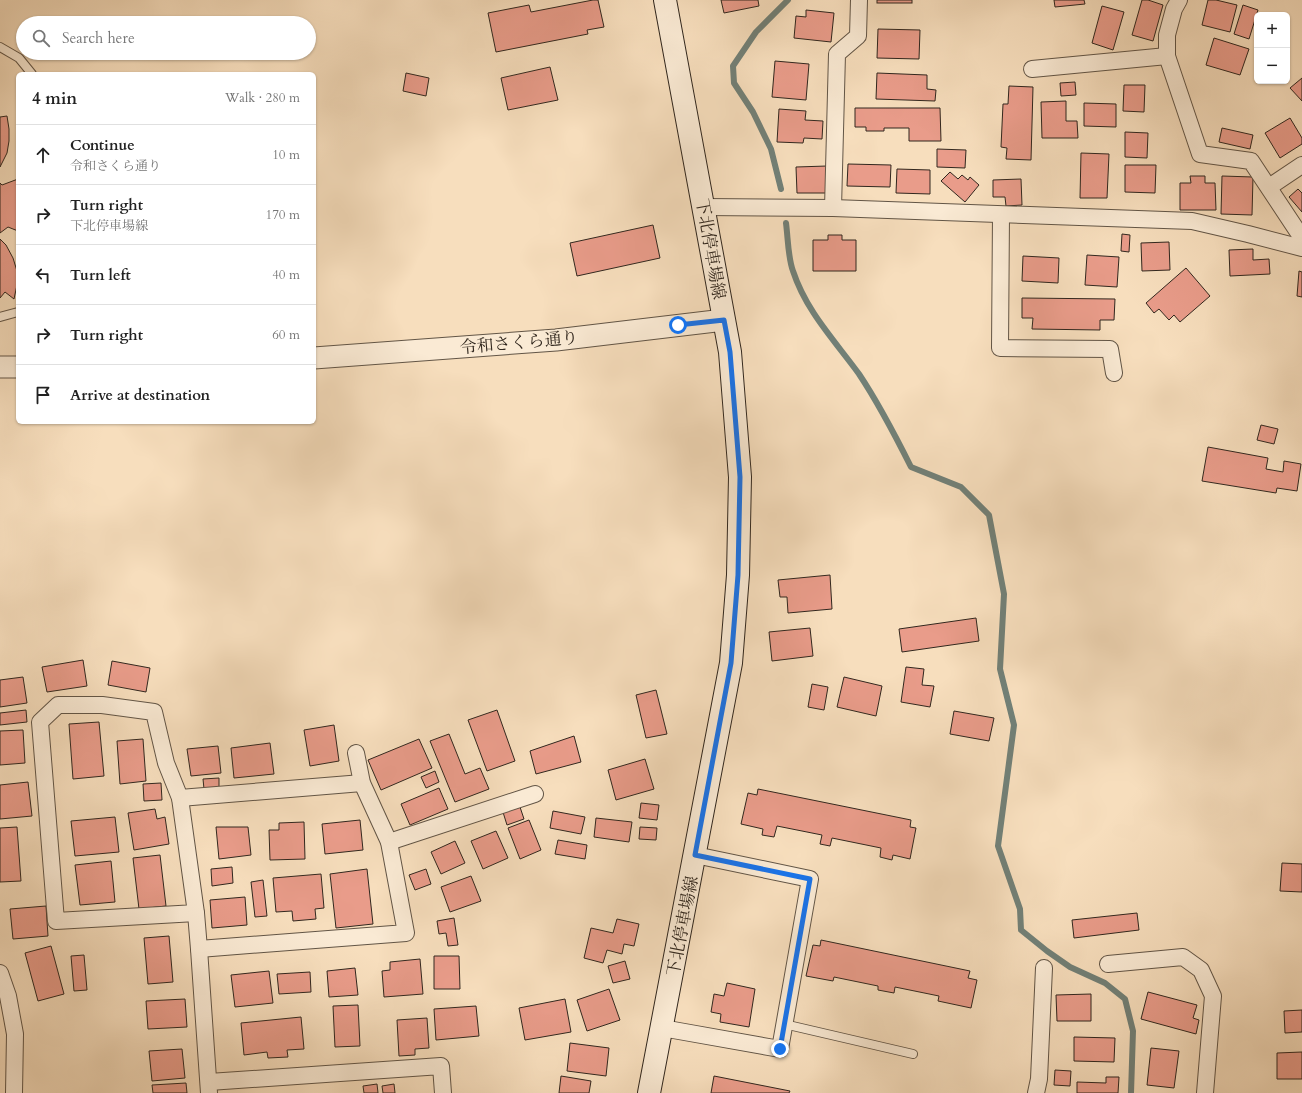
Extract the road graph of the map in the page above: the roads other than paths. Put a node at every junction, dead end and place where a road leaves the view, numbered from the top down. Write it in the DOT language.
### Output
graph roads {
  1 [pos="665,0"];
  2 [pos="859,0"];
  3 [pos="1180,0"];
  4 [pos="0,47"];
  5 [pos="16,56"];
  6 [pos="1167,56"];
  7 [pos="21,60"];
  8 [pos="1032,69"];
  9 [pos="30,72"];
  10 [pos="1302,165"];
  11 [pos="1269,187"];
  12 [pos="704,207"];
  13 [pos="833,208"];
  14 [pos="1001,215"];
  15 [pos="1302,238"];
  16 [pos="1302,248"];
  17 [pos="16,313"];
  18 [pos="0,317"];
  19 [pos="724,320"];
  20 [pos="316,358"];
  21 [pos="0,367"];
  22 [pos="16,367"];
  23 [pos="1114,374"];
  24 [pos="356,753"];
  25 [pos="362,784"];
  26 [pos="535,794"];
  27 [pos="180,798"];
  28 [pos="389,842"];
  29 [pos="695,855"];
  30 [pos="196,913"];
  31 [pos="199,949"];
  32 [pos="1108,964"];
  33 [pos="1044,968"];
  34 [pos="0,973"];
  35 [pos="784,1024"];
  36 [pos="662,1028"];
  37 [pos="913,1054"];
  38 [pos="209,1087"];
  39 [pos="14,1093"];
  40 [pos="443,1093"];
  41 [pos="649,1093"];
  42 [pos="1036,1093"];
  43 [pos="1205,1093"];
  1 -- 12 [label="main road, 下北停車場線"];
  2 -- 13 [label="street"];
  3 -- 6 [label="street"];
  4 -- 5 [label="lane"];
  6 -- 8 [label="street"];
  6 -- 11 [label="street"];
  7 -- 9 [label="lane"];
  10 -- 11 [label="street"];
  11 -- 15 [label="street"];
  12 -- 13 [label="street"];
  12 -- 19 [label="main road, 下北停車場線"];
  13 -- 14 [label="street"];
  14 -- 16 [label="street"];
  14 -- 23 [label="street"];
  17 -- 18 [label="lane"];
  19 -- 20 [label="street, 令和さくら通り"];
  19 -- 29 [label="main road, 下北停車場線"];
  21 -- 22 [label="street"];
  24 -- 25 [label="street"];
  25 -- 27 [label="street"];
  25 -- 28 [label="street"];
  26 -- 28 [label="street"];
  27 -- 30 [label="street"];
  27 -- 30 [label="street"];
  28 -- 31 [label="street"];
  29 -- 35 [label="street"];
  29 -- 36 [label="main road, 下北停車場線"];
  30 -- 31 [label="street"];
  31 -- 38 [label="street"];
  32 -- 43 [label="street"];
  33 -- 42 [label="street"];
  34 -- 39 [label="street"];
  35 -- 36 [label="street"];
  35 -- 37 [label="lane"];
  36 -- 41 [label="main road, 下北停車場線"];
  38 -- 40 [label="street"];
}
